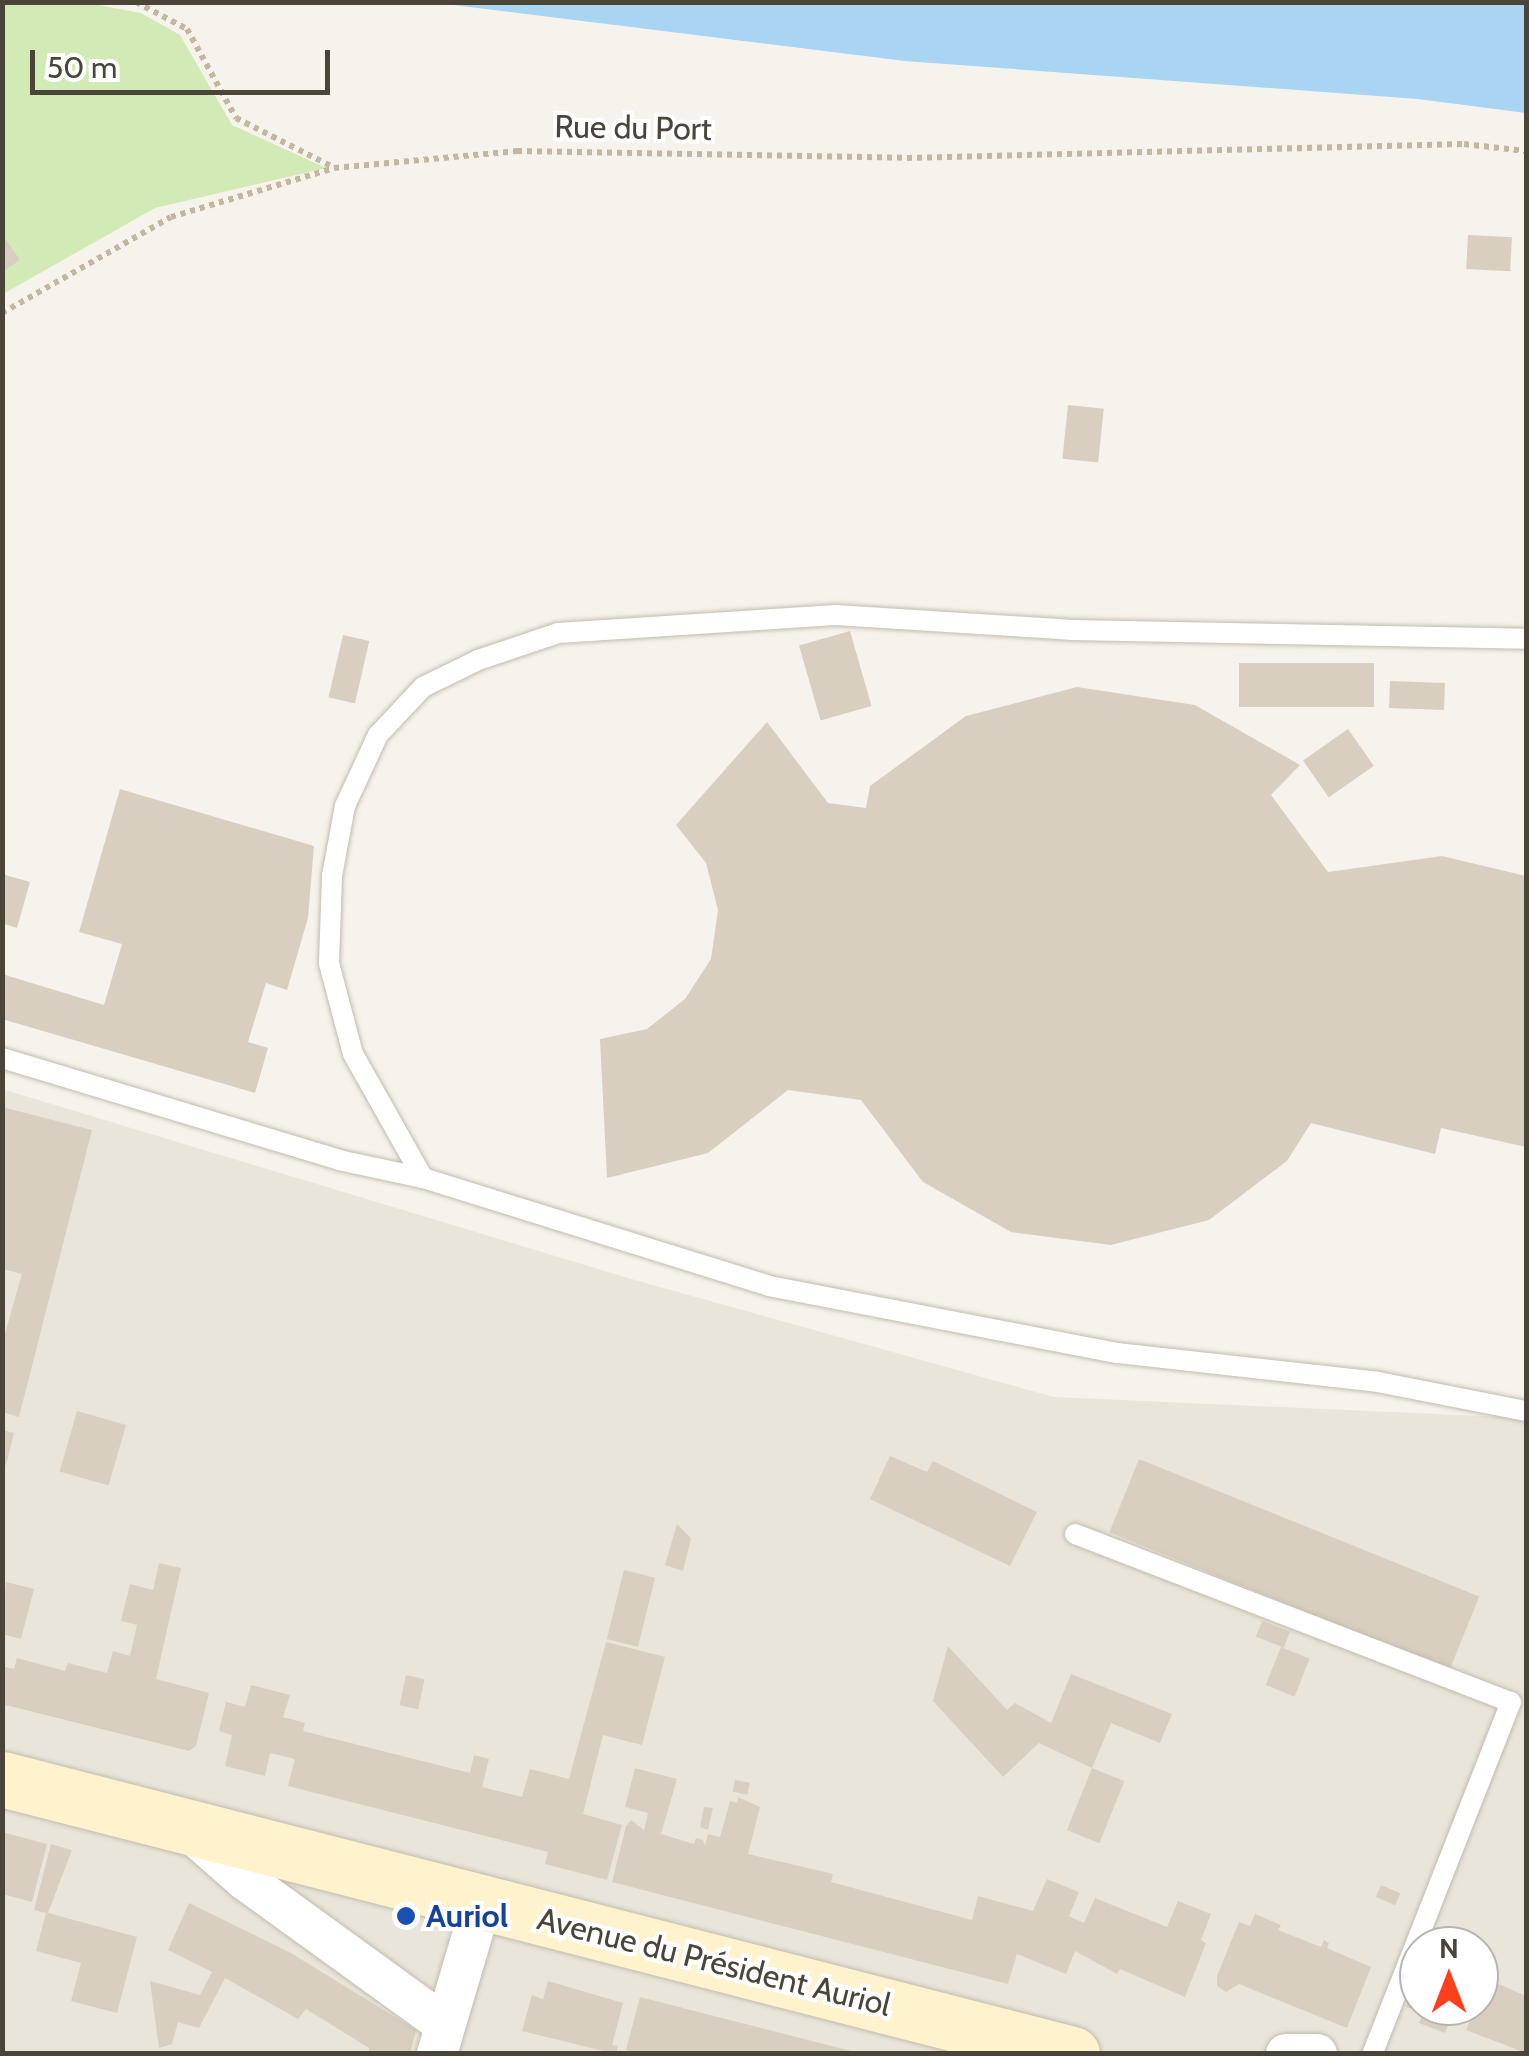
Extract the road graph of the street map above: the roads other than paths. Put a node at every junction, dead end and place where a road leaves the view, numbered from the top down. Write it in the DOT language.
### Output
graph roads {
  1 [pos="1526,639"];
  2 [pos="2,1058"];
  3 [pos="423,1178"];
  4 [pos="1526,1411"];
  5 [pos="1076,1534"];
  6 [pos="2,1778"];
  7 [pos="183,1825"];
  8 [pos="482,1902"];
  9 [pos="441,2039"];
  10 [pos="1072,2054"];
  11 [pos="1286,2054"];
  12 [pos="1316,2054"];
  13 [pos="1372,2054"];
  1 -- 3 [label="lane"];
  2 -- 3 [label="lane"];
  3 -- 4 [label="lane"];
  5 -- 13 [label="lane"];
  6 -- 7 [label="main road, Avenue du Président Auriol"];
  7 -- 8 [label="main road, Avenue du Président Auriol"];
  7 -- 9 [label="street, Avenue du Président Auriol"];
  8 -- 9 [label="street"];
  8 -- 10 [label="main road, Avenue du Président Auriol"];
  11 -- 12 [label="street"];
}
